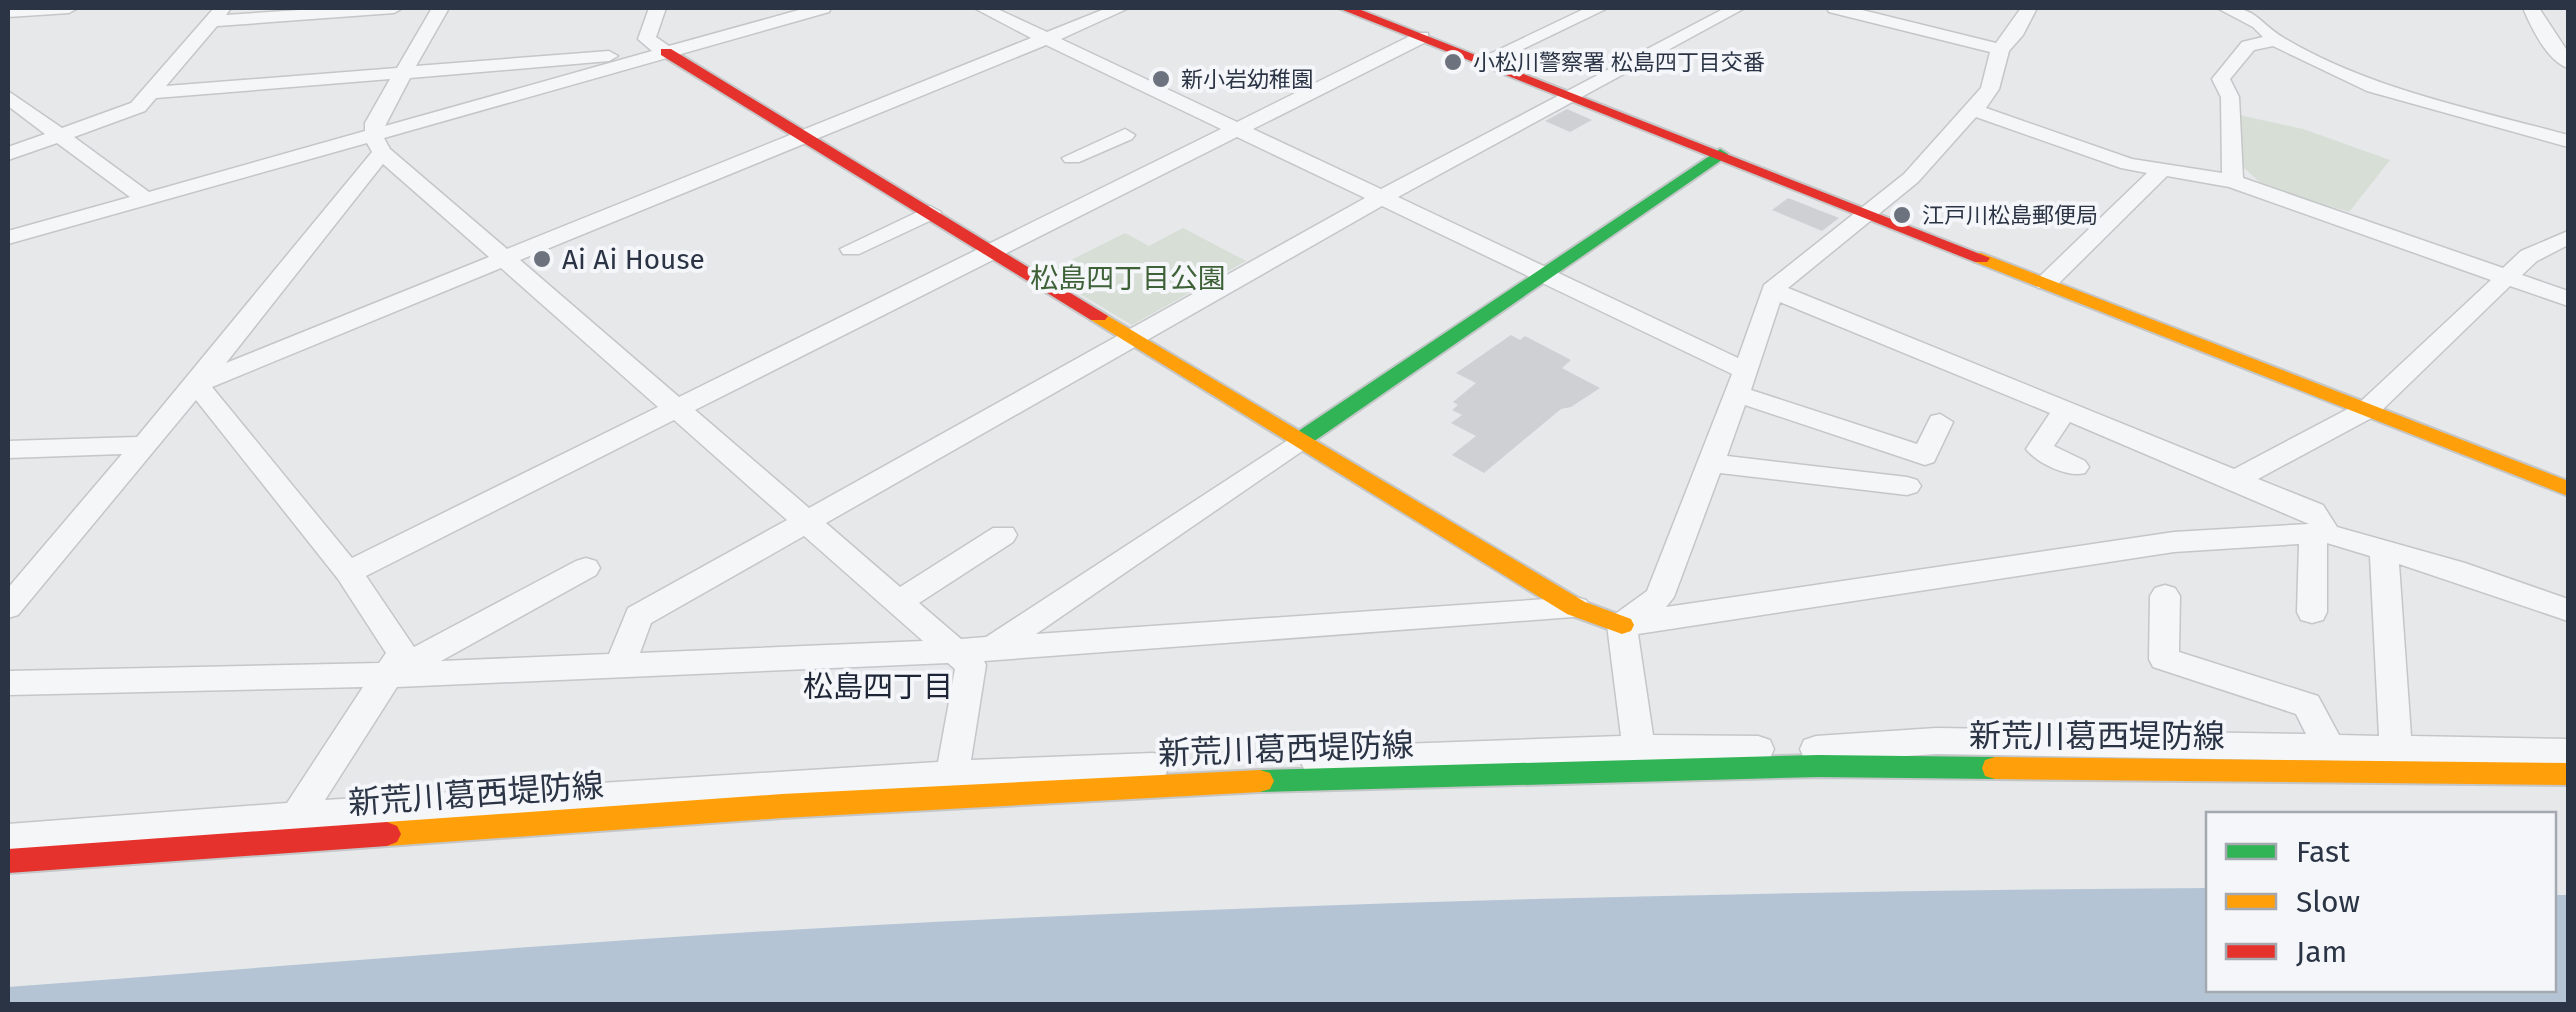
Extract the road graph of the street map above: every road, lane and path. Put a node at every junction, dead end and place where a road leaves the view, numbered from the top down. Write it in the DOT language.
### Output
graph roads {
  1 [pos="70,8"];
  2 [pos="394,8"];
  3 [pos="440,8"];
  4 [pos="657,8"];
  5 [pos="823,8"];
  6 [pos="982,8"];
  7 [pos="1121,8"];
  8 [pos="1345,8"];
  9 [pos="1599,8"];
  10 [pos="1737,8"];
  11 [pos="1835,8"];
  12 [pos="2029,8"];
  13 [pos="2226,8"];
  14 [pos="2531,8"];
  15 [pos="8,12"];
  16 [pos="219,14"];
  17 [pos="2545,34"];
  18 [pos="1046,38"];
  19 [pos="1422,38"];
  20 [pos="2568,38"];
  21 [pos="2274,40"];
  22 [pos="2000,50"];
  23 [pos="666,52"];
  24 [pos="1484,62"];
  25 [pos="2568,63"];
  26 [pos="400,75"];
  27 [pos="152,93"];
  28 [pos="1568,94"];
  29 [pos="8,97"];
  30 [pos="1974,110"];
  31 [pos="1237,129"];
  32 [pos="1125,135"];
  33 [pos="62,136"];
  34 [pos="808,136"];
  35 [pos="2568,141"];
  36 [pos="378,144"];
  37 [pos="8,154"];
  38 [pos="1720,154"];
  39 [pos="1072,158"];
  40 [pos="2160,172"];
  41 [pos="2233,182"];
  42 [pos="146,198"];
  43 [pos="1382,198"];
  44 [pos="930,212"];
  45 [pos="1864,212"];
  46 [pos="2568,236"];
  47 [pos="8,238"];
  48 [pos="851,249"];
  49 [pos="993,250"];
  50 [pos="505,258"];
  51 [pos="1542,274"];
  52 [pos="2508,276"];
  53 [pos="2046,283"];
  54 [pos="1772,290"];
  55 [pos="2568,299"];
  56 [pos="1133,339"];
  57 [pos="1742,382"];
  58 [pos="196,384"];
  59 [pos="677,408"];
  60 [pos="2065,410"];
  61 [pos="2368,410"];
  62 [pos="1940,422"];
  63 [pos="1302,440"];
  64 [pos="141,445"];
  65 [pos="8,450"];
  66 [pos="1712,463"];
  67 [pos="2076,467"];
  68 [pos="2235,480"];
  69 [pos="2565,481"];
  70 [pos="1907,486"];
  71 [pos="808,520"];
  72 [pos="2319,533"];
  73 [pos="1003,535"];
  74 [pos="2384,550"];
  75 [pos="586,568"];
  76 [pos="348,572"];
  77 [pos="2165,596"];
  78 [pos="900,601"];
  79 [pos="8,607"];
  80 [pos="1576,608"];
  81 [pos="2568,610"];
  82 [pos="2312,612"];
  83 [pos="1622,626"];
  84 [pos="992,648"];
  85 [pos="955,650"];
  86 [pos="620,666"];
  87 [pos="390,675"];
  88 [pos="8,683"];
  89 [pos="2328,746"];
  90 [pos="2396,747"];
  91 [pos="1639,748"];
  92 [pos="2568,752"];
  93 [pos="1814,758"];
  94 [pos="952,773"];
  95 [pos="2568,774"];
  96 [pos="818,793"];
  97 [pos="297,816"];
  98 [pos="8,840"];
  99 [pos="8,862"];
  1 -- 15 [label="street"];
  2 -- 16 [label="street"];
  3 -- 26 [label="street"];
  4 -- 23 [label="street"];
  5 -- 23 [label="street"];
  6 -- 18 [label="street"];
  7 -- 18 [label="street"];
  8 -- 19 [label="street"];
  9 -- 24 [label="street"];
  10 -- 28 [label="street"];
  11 -- 22 [label="street"];
  12 -- 22 [label="street"];
  13 -- 21 [label="street"];
  14 -- 17 [label="street"];
  16 -- 27 [label="street"];
  17 -- 20 [label="street"];
  17 -- 25 [label="street"];
  18 -- 31 [label="street"];
  18 -- 34 [label="street"];
  19 -- 24 [label="street"];
  19 -- 31 [label="street"];
  21 -- 35 [label="street"];
  21 -- 41 [label="street"];
  22 -- 30 [label="street"];
  23 -- 26 [label="street"];
  23 -- 34 [label="street"];
  23 -- 36 [label="street"];
  24 -- 28 [label="street"];
  26 -- 27 [label="street"];
  26 -- 36 [label="street"];
  27 -- 33 [label="street"];
  28 -- 38 [label="street"];
  28 -- 43 [label="street"];
  29 -- 33 [label="street"];
  30 -- 40 [label="street"];
  30 -- 45 [label="street"];
  31 -- 43 [label="street"];
  31 -- 49 [label="street"];
  32 -- 39 [label="street"];
  33 -- 37 [label="street"];
  33 -- 42 [label="street"];
  34 -- 44 [label="street"];
  34 -- 50 [label="street"];
  36 -- 42 [label="street"];
  36 -- 50 [label="street"];
  36 -- 58 [label="street"];
  38 -- 45 [label="street"];
  38 -- 51 [label="street"];
  40 -- 41 [label="street"];
  40 -- 53 [label="street"];
  41 -- 52 [label="street"];
  42 -- 47 [label="street"];
  43 -- 51 [label="street"];
  43 -- 56 [label="street"];
  44 -- 48 [label="street"];
  44 -- 49 [label="street"];
  45 -- 53 [label="street"];
  45 -- 54 [label="street"];
  46 -- 52 [label="street"];
  49 -- 56 [label="street"];
  49 -- 59 [label="street"];
  50 -- 58 [label="street"];
  50 -- 59 [label="street"];
  51 -- 57 [label="street"];
  51 -- 63 [label="street"];
  52 -- 55 [label="street"];
  52 -- 61 [label="street"];
  53 -- 61 [label="street"];
  54 -- 57 [label="street"];
  54 -- 60 [label="street"];
  56 -- 63 [label="street"];
  56 -- 71 [label="street"];
  57 -- 62 [label="street"];
  57 -- 66 [label="street"];
  58 -- 64 [label="street"];
  58 -- 76 [label="street"];
  59 -- 71 [label="street"];
  59 -- 76 [label="street"];
  60 -- 67 [label="street"];
  60 -- 68 [label="street"];
  61 -- 68 [label="street"];
  61 -- 69 [label="street"];
  63 -- 80 [label="street"];
  63 -- 84 [label="street"];
  64 -- 65 [label="street"];
  64 -- 79 [label="street"];
  66 -- 70 [label="street"];
  66 -- 83 [label="street"];
  68 -- 72 [label="street"];
  71 -- 78 [label="street"];
  71 -- 86 [label="street"];
  72 -- 74 [label="street"];
  72 -- 82 [label="street"];
  72 -- 83 [label="street"];
  73 -- 78 [label="street"];
  74 -- 81 [label="street"];
  74 -- 90 [label="street"];
  75 -- 87 [label="street"];
  76 -- 87 [label="street"];
  77 -- 89 [label="street"];
  78 -- 85 [label="street"];
  80 -- 83 [label="street"];
  80 -- 84 [label="street"];
  83 -- 91 [label="street"];
  84 -- 85 [label="street"];
  85 -- 86 [label="street"];
  85 -- 94 [label="street"];
  86 -- 87 [label="street"];
  87 -- 88 [label="street"];
  87 -- 97 [label="street"];
  89 -- 90 [label="street"];
  89 -- 93 [label="street"];
  90 -- 92 [label="street"];
  91 -- 93 [label="street"];
  91 -- 94 [label="street"];
  93 -- 95 [label="street, 新荒川葛西堤防線"];
  93 -- 96 [label="street, 新荒川葛西堤防線"];
  94 -- 96 [label="street"];
  96 -- 97 [label="street"];
  96 -- 99 [label="street, 新荒川葛西堤防線"];
  97 -- 98 [label="street"];
}
